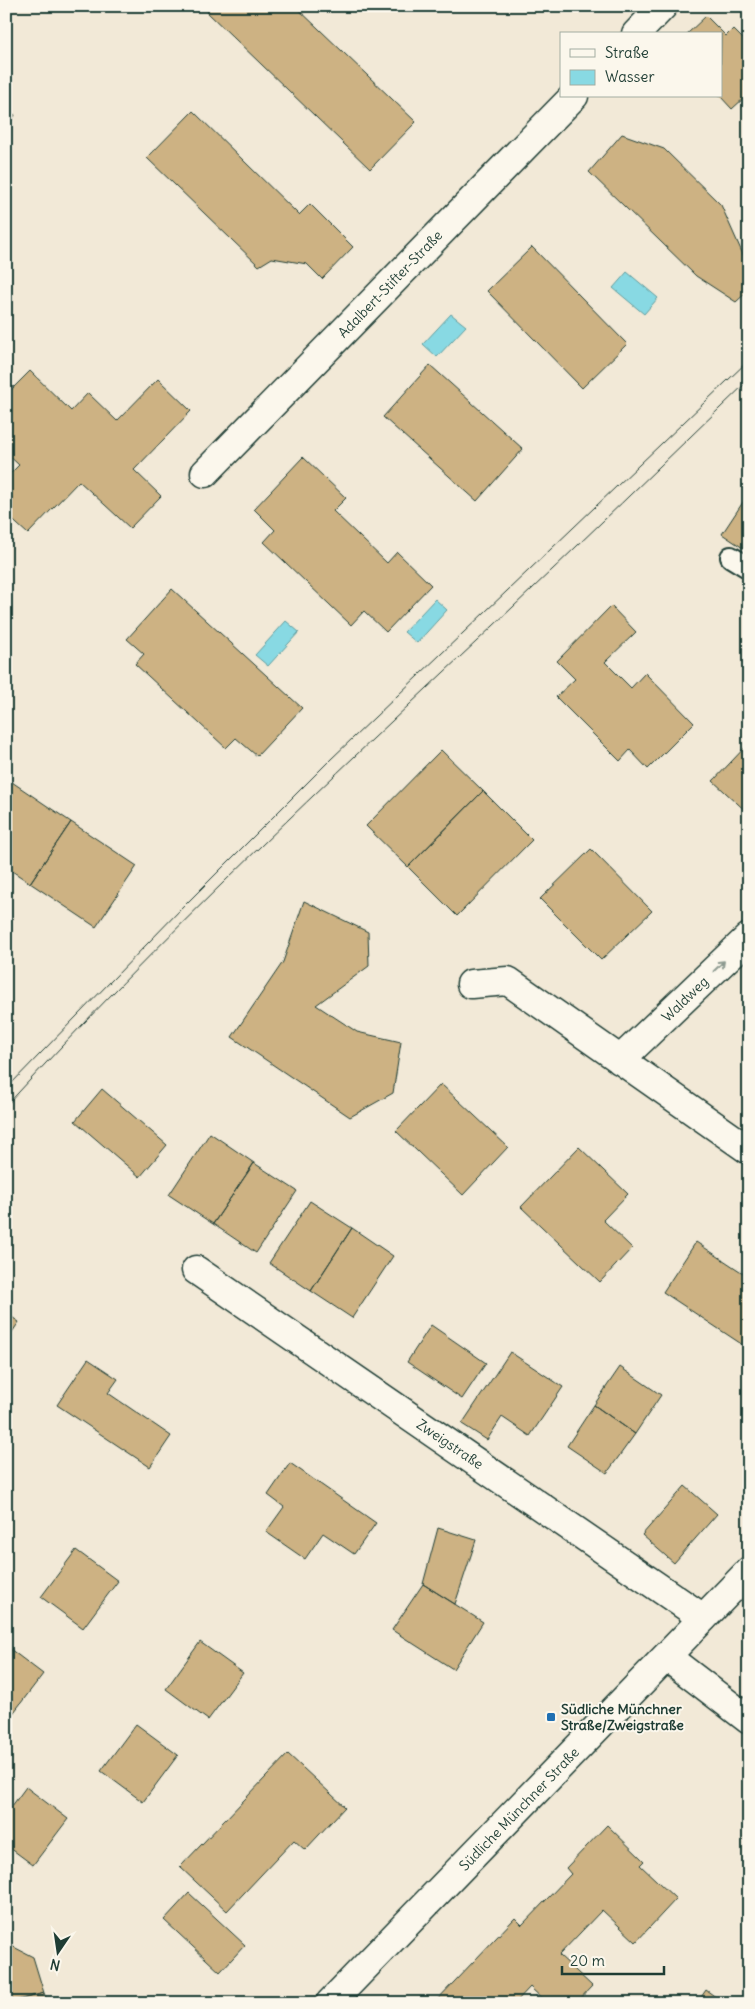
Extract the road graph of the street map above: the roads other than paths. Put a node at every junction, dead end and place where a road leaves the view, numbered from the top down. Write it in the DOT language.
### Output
graph roads {
  1 [pos="663,6"];
  2 [pos="638,32"];
  3 [pos="572,98"];
  4 [pos="205,473"];
  5 [pos="731,557"];
  6 [pos="749,568"];
  7 [pos="749,937"];
  8 [pos="471,984"];
  9 [pos="620,1060"];
  10 [pos="749,1150"];
  11 [pos="196,1270"];
  12 [pos="749,1571"];
  13 [pos="704,1618"];
  14 [pos="667,1657"];
  15 [pos="749,1720"];
  16 [pos="330,2003"];
  1 -- 2 [label="street"];
  3 -- 4 [label="street, Adalbert-Stifter-Straße"];
  5 -- 6 [label="lane"];
  9 -- 7 [label="street, Waldweg, one-way"];
  8 -- 9 [label="street"];
  9 -- 10 [label="street"];
  11 -- 13 [label="street, Zweigstraße"];
  12 -- 13 [label="street, Südliche Münchner Straße"];
  13 -- 14 [label="street, Südliche Münchner Straße"];
  14 -- 15 [label="street"];
  14 -- 16 [label="street, Südliche Münchner Straße"];
}
